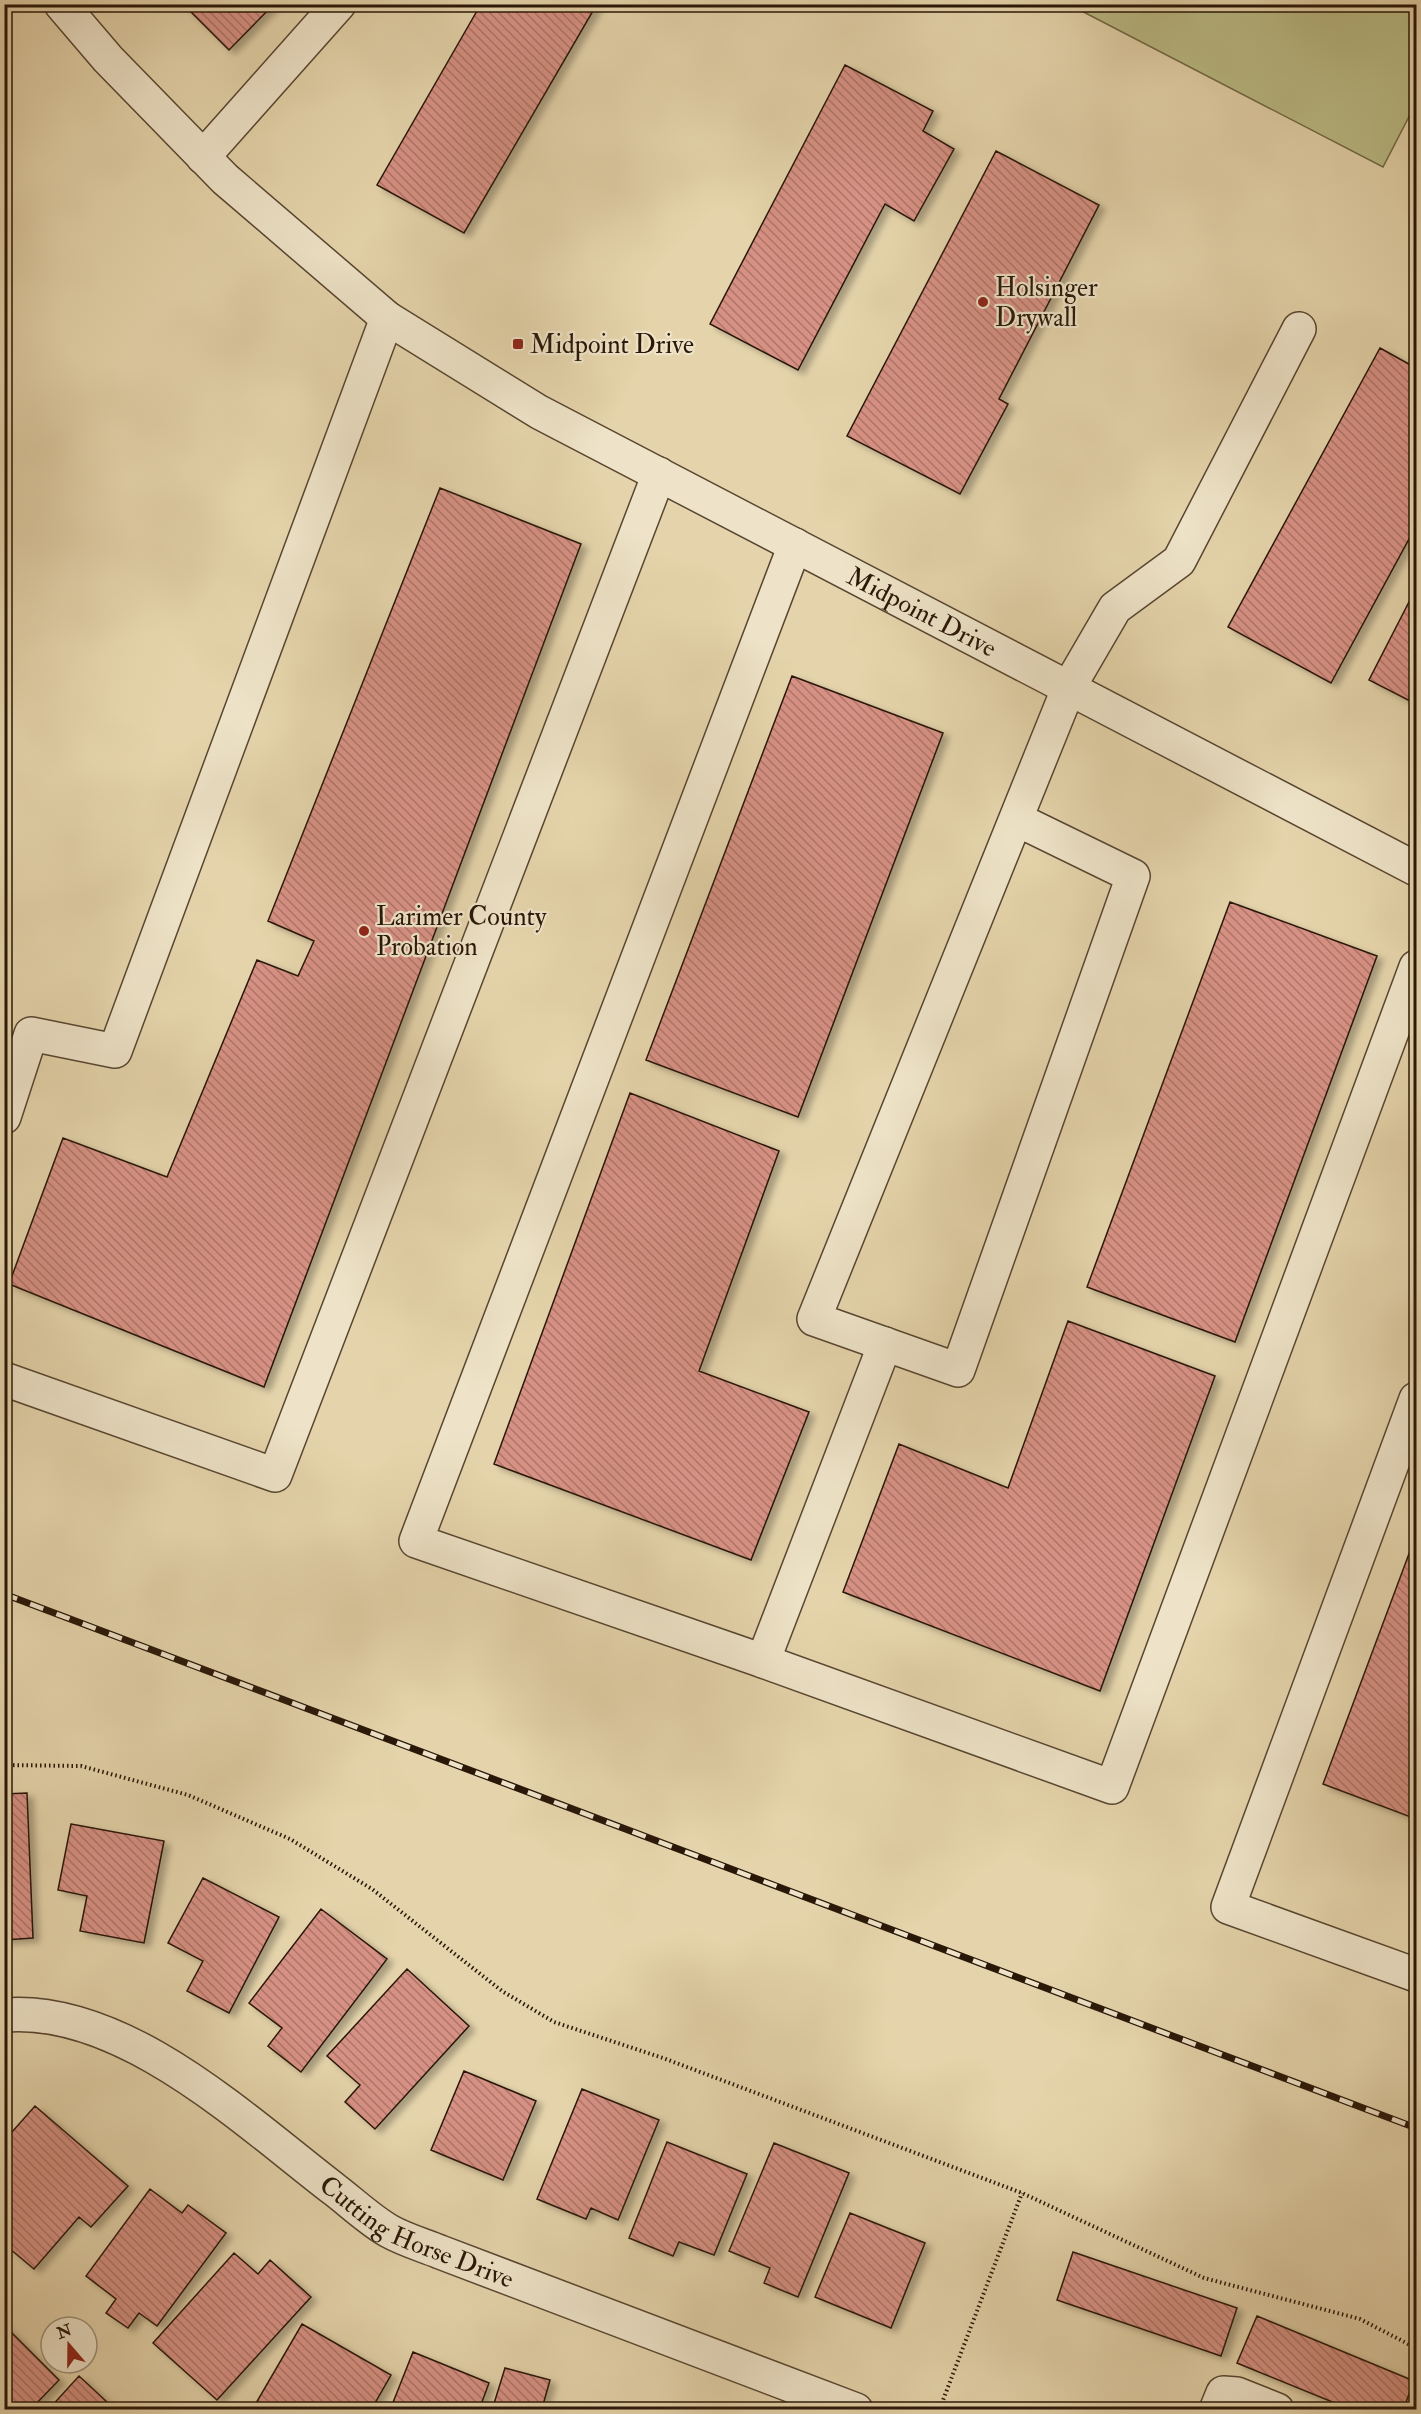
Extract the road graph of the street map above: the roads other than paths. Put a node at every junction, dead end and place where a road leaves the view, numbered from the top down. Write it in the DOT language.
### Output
graph roads {
  1 [pos="61,4"];
  2 [pos="339,4"];
  3 [pos="203,157"];
  4 [pos="387,318"];
  5 [pos="1299,329"];
  6 [pos="659,474"];
  7 [pos="795,545"];
  8 [pos="1070,687"];
  9 [pos="1016,819"];
  10 [pos="1416,868"];
  11 [pos="1416,967"];
  12 [pos="4,1117"];
  13 [pos="885,1344"];
  14 [pos="4,1379"];
  15 [pos="1416,1399"];
  16 [pos="763,1661"];
  17 [pos="1416,1974"];
  18 [pos="4,2015"];
  19 [pos="856,2409"];
  20 [pos="1216,2409"];
  21 [pos="1277,2409"];
  1 -- 3 [label="street, Midpoint Drive"];
  2 -- 3 [label="street"];
  3 -- 4 [label="street, Midpoint Drive"];
  4 -- 6 [label="street, Midpoint Drive"];
  4 -- 12 [label="street"];
  5 -- 8 [label="street"];
  6 -- 7 [label="street, Midpoint Drive"];
  6 -- 14 [label="street"];
  7 -- 8 [label="street, Midpoint Drive"];
  7 -- 16 [label="street"];
  8 -- 9 [label="street"];
  8 -- 10 [label="street, Midpoint Drive"];
  9 -- 13 [label="street"];
  9 -- 13 [label="street"];
  11 -- 16 [label="street"];
  13 -- 16 [label="street"];
  15 -- 17 [label="street"];
  18 -- 19 [label="street, Cutting Horse Drive"];
  20 -- 21 [label="street"];
}
